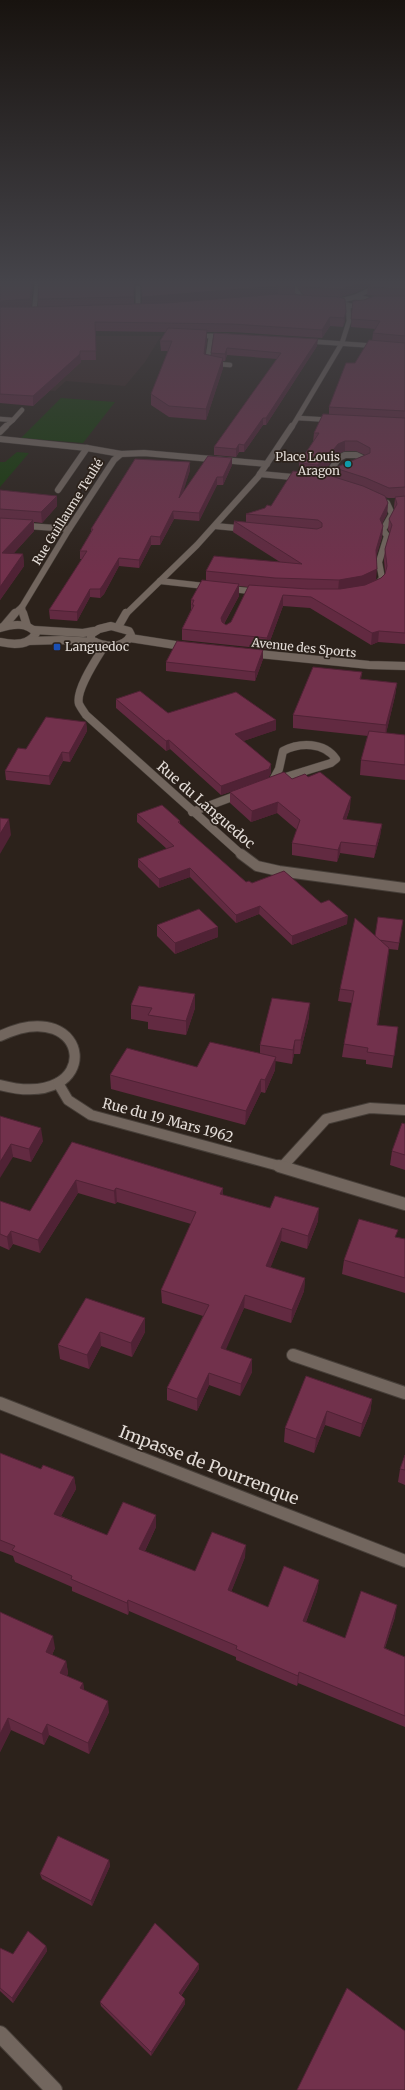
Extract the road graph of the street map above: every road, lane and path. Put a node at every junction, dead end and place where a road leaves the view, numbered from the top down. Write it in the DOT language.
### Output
graph roads {
  1 [pos="319,380"];
  2 [pos="22,410"];
  3 [pos="298,418"];
  4 [pos="0,419"];
  5 [pos="13,420"];
  6 [pos="336,420"];
  7 [pos="0,432"];
  8 [pos="0,440"];
  9 [pos="87,448"];
  10 [pos="121,454"];
  11 [pos="267,464"];
  12 [pos="260,474"];
  13 [pos="318,480"];
  14 [pos="334,483"];
  15 [pos="58,490"];
  16 [pos="387,502"];
  17 [pos="0,524"];
  18 [pos="215,526"];
  19 [pos="69,529"];
  20 [pos="256,530"];
  21 [pos="160,581"];
  22 [pos="371,589"];
  23 [pos="269,593"];
  24 [pos="22,607"];
  25 [pos="27,626"];
  26 [pos="2,627"];
  27 [pos="118,627"];
  28 [pos="34,630"];
  29 [pos="94,631"];
  30 [pos="130,638"];
  31 [pos="28,641"];
  32 [pos="0,642"];
  33 [pos="95,642"];
  34 [pos="105,645"];
  35 [pos="196,647"];
  36 [pos="243,652"];
  37 [pos="405,666"];
  38 [pos="268,783"];
  39 [pos="250,790"];
  40 [pos="192,812"];
  41 [pos="405,888"];
  42 [pos="0,1036"];
  43 [pos="58,1083"];
  44 [pos="0,1085"];
  45 [pos="405,1110"];
  46 [pos="282,1167"];
  47 [pos="405,1204"];
  48 [pos="293,1355"];
  49 [pos="405,1393"];
  50 [pos="0,1403"];
  51 [pos="405,1561"];
  52 [pos="0,2034"];
  53 [pos="54,2090"];
  1 -- 3 [label="street"];
  2 -- 5 [label="street"];
  3 -- 6 [label="street"];
  3 -- 11 [label="street"];
  4 -- 5 [label="street"];
  5 -- 7 [label="street"];
  8 -- 9 [label="street"];
  9 -- 10 [label="street"];
  9 -- 15 [label="street"];
  10 -- 11 [label="street, Rue Guillaume Teulié"];
  10 -- 19 [label="street, Rue Guillaume Teulié"];
  11 -- 12 [label="street"];
  12 -- 13 [label="street"];
  12 -- 18 [label="street"];
  13 -- 13 [label="street"];
  13 -- 14 [label="street"];
  16 -- 22 [label="street"];
  17 -- 19 [label="street"];
  18 -- 20 [label="street"];
  18 -- 21 [label="street"];
  19 -- 24 [label="street, Rue Guillaume Teulié"];
  21 -- 23 [label="street"];
  21 -- 27 [label="street"];
  24 -- 25 [label="street"];
  24 -- 26 [label="street, Rue Guillaume Teulié"];
  25 -- 26 [label="street"];
  25 -- 28 [label="street"];
  27 -- 29 [label="street"];
  27 -- 30 [label="street"];
  28 -- 29 [label="street"];
  28 -- 31 [label="street"];
  29 -- 33 [label="street"];
  30 -- 34 [label="street"];
  30 -- 35 [label="street"];
  31 -- 32 [label="street"];
  31 -- 33 [label="street"];
  33 -- 34 [label="street"];
  34 -- 40 [label="street, Rue du Languedoc"];
  36 -- 37 [label="street, Avenue des Sports"];
  38 -- 38 [label="street"];
  39 -- 40 [label="street"];
  40 -- 41 [label="street, Rue du Languedoc"];
  42 -- 43 [label="street"];
  43 -- 44 [label="street"];
  43 -- 46 [label="street, Rue du 19 Mars 1962"];
  45 -- 46 [label="street"];
  46 -- 47 [label="street, Rue du 19 Mars 1962"];
  48 -- 49 [label="street"];
  50 -- 51 [label="street, Impasse de Pourrenque"];
  52 -- 53 [label="street"];
}
